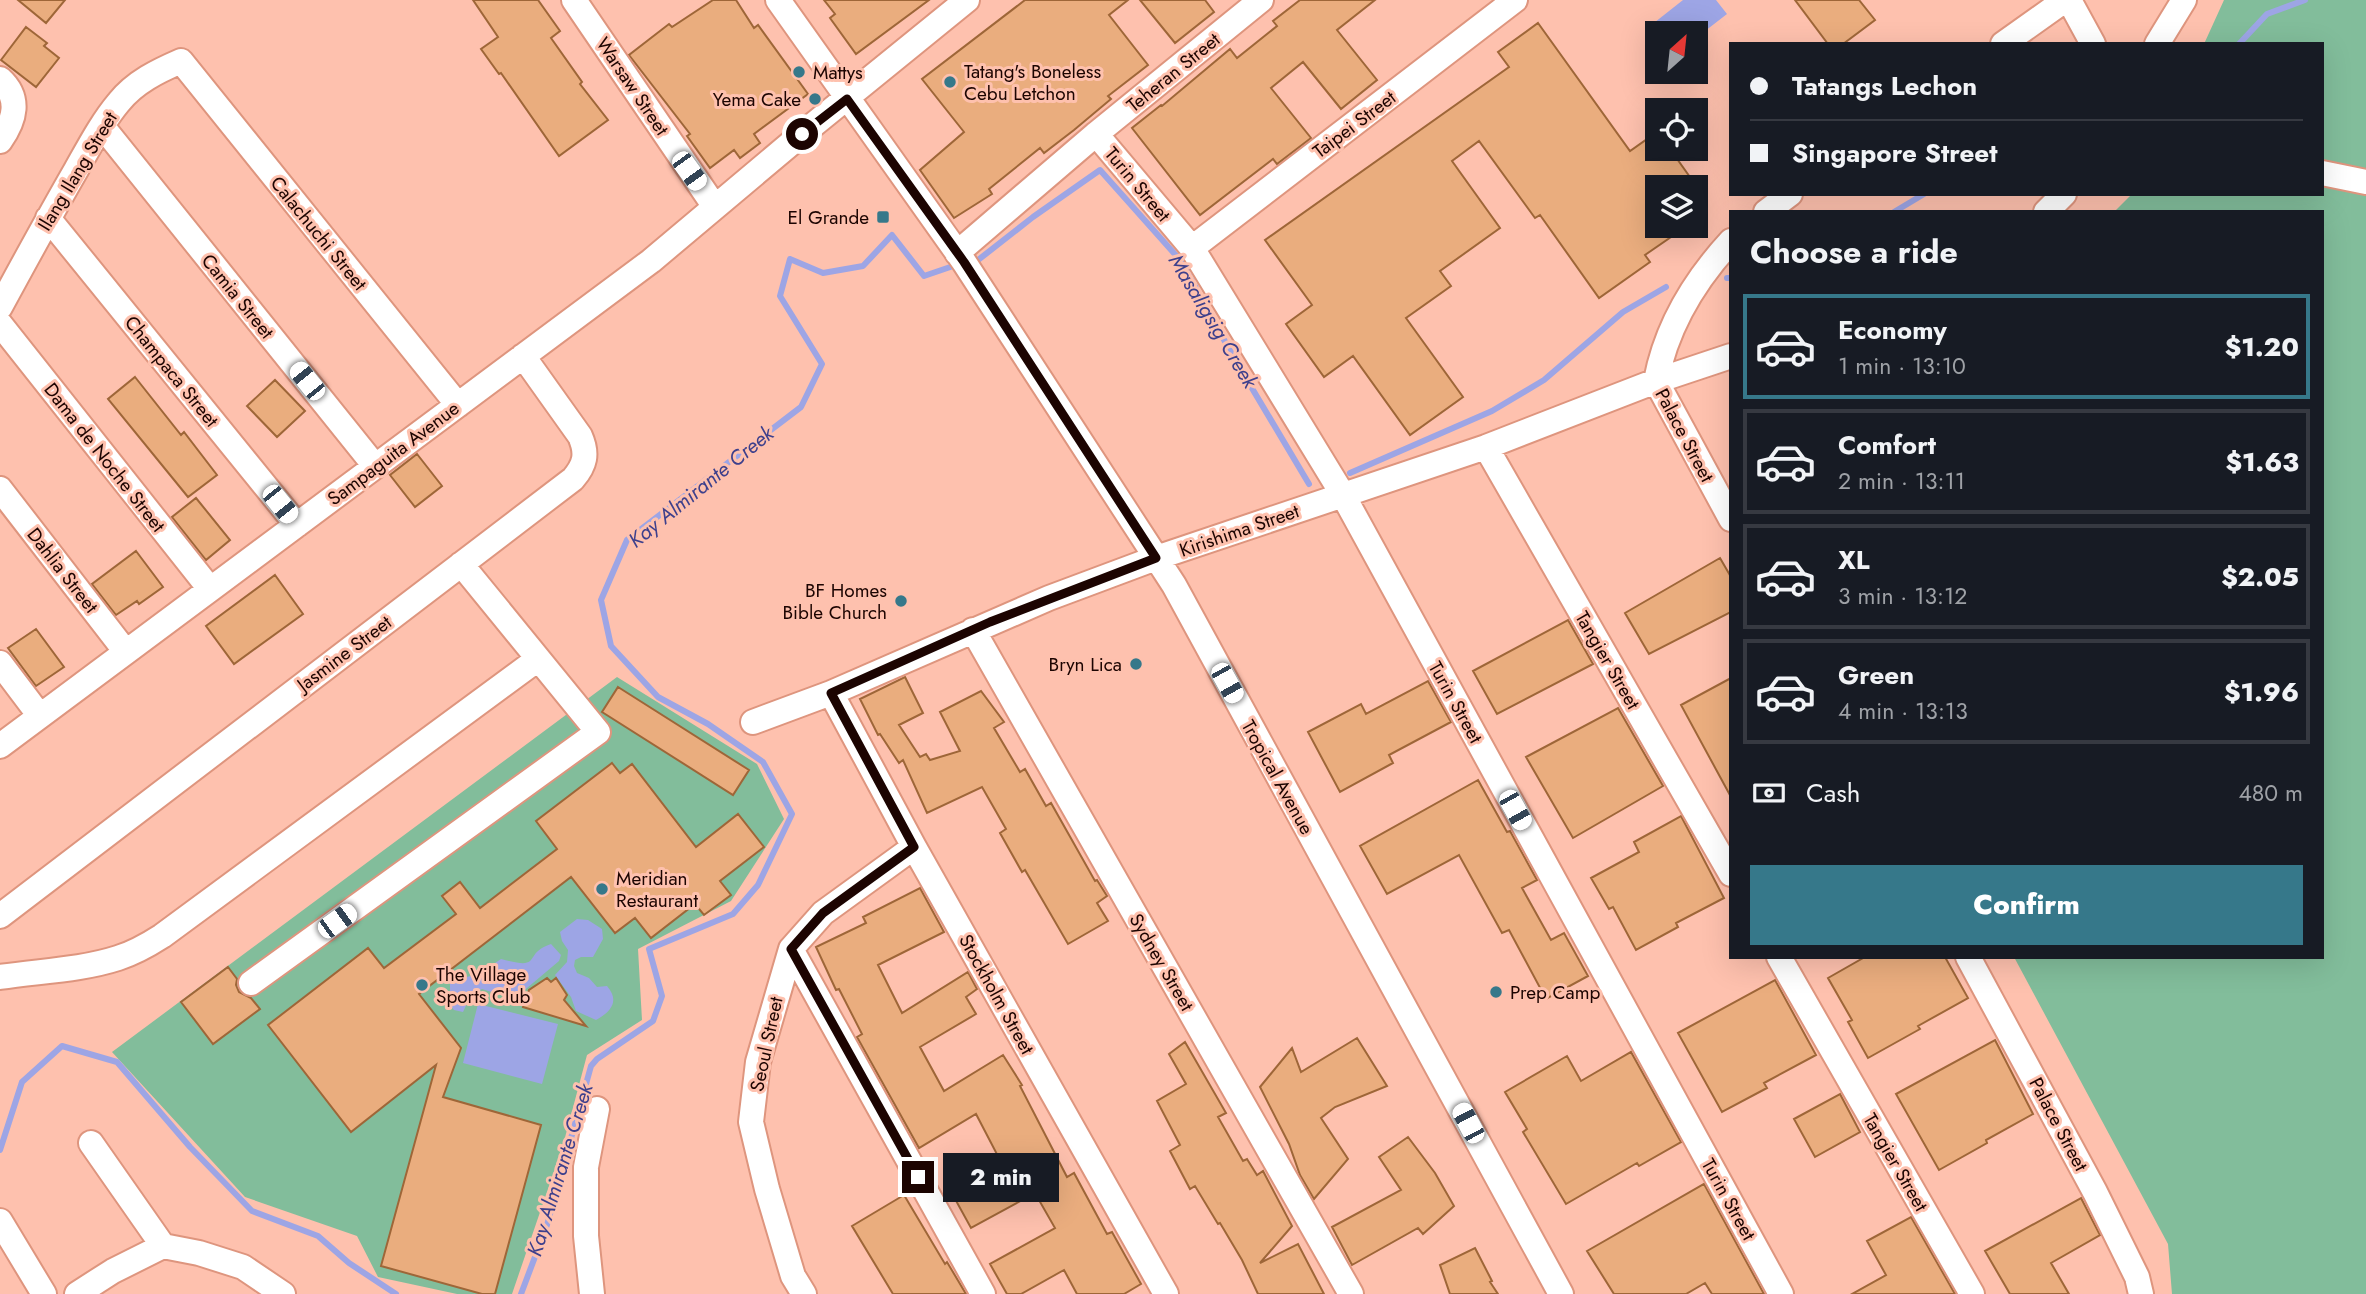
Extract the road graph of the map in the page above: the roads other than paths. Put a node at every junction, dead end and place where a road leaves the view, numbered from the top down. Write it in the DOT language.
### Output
graph roads {
  1 [pos="574,0"];
  2 [pos="778,0"];
  3 [pos="967,0"];
  4 [pos="1261,0"];
  5 [pos="1515,0"];
  6 [pos="2067,0"];
  7 [pos="2184,0"];
  8 [pos="2006,42"];
  9 [pos="2092,42"];
  10 [pos="2158,42"];
  11 [pos="181,61"];
  12 [pos="0,79"];
  13 [pos="847,99"];
  14 [pos="102,126"];
  15 [pos="1096,134"];
  16 [pos="0,141"];
  17 [pos="2324,173"];
  18 [pos="2366,182"];
  19 [pos="1787,196"];
  20 [pos="2062,196"];
  21 [pos="715,207"];
  22 [pos="1769,210"];
  23 [pos="2048,210"];
  24 [pos="48,218"];
  25 [pos="1729,243"];
  26 [pos="1192,248"];
  27 [pos="957,253"];
  28 [pos="0,307"];
  29 [pos="0,324"];
  30 [pos="523,356"];
  31 [pos="1729,357"];
  32 [pos="1656,382"];
  33 [pos="458,405"];
  34 [pos="1486,447"];
  35 [pos="375,466"];
  36 [pos="0,489"];
  37 [pos="1343,495"];
  38 [pos="1729,515"];
  39 [pos="296,525"];
  40 [pos="1156,558"];
  41 [pos="461,564"];
  42 [pos="210,589"];
  43 [pos="973,630"];
  44 [pos="126,652"];
  45 [pos="538,659"];
  46 [pos="0,663"];
  47 [pos="831,693"];
  48 [pos="40,716"];
  49 [pos="753,722"];
  50 [pos="0,746"];
  51 [pos="914,847"];
  52 [pos="1729,871"];
  53 [pos="0,916"];
  54 [pos="791,949"];
  55 [pos="1780,959"];
  56 [pos="1969,959"];
  57 [pos="0,977"];
  58 [pos="251,983"];
  59 [pos="597,1109"];
  60 [pos="91,1143"];
  61 [pos="0,1221"];
  62 [pos="163,1246"];
  63 [pos="44,1294"];
  64 [pos="77,1294"];
  65 [pos="283,1294"];
  66 [pos="592,1294"];
  67 [pos="804,1294"];
  68 [pos="983,1294"];
  69 [pos="1166,1294"];
  70 [pos="1351,1294"];
  71 [pos="1561,1294"];
  72 [pos="1781,1294"];
  73 [pos="1972,1294"];
  74 [pos="2141,1294"];
  1 -- 21 [label="street, Warsaw Street"];
  2 -- 13 [label="street, Tropical Avenue"];
  3 -- 13 [label="street, Sampaguita Avenue"];
  4 -- 15 [label="street, Teheran Street"];
  5 -- 26 [label="street, Taipei Street"];
  6 -- 8 [label="street"];
  6 -- 9 [label="street"];
  7 -- 10 [label="street"];
  11 -- 14 [label="street, Ilang Ilang Street"];
  11 -- 33 [label="street, Calachuchi Street"];
  12 -- 16 [label="street"];
  13 -- 21 [label="street, Sampaguita Avenue"];
  13 -- 27 [label="street, Tropical Avenue"];
  14 -- 24 [label="street, Ilang Ilang Street"];
  14 -- 35 [label="street, Camia Street"];
  15 -- 26 [label="street, Turin Street"];
  15 -- 27 [label="street, Teheran Street"];
  17 -- 18 [label="street"];
  19 -- 22 [label="street"];
  20 -- 23 [label="street"];
  21 -- 30 [label="street, Sampaguita Avenue"];
  24 -- 28 [label="street, Ilang Ilang Street"];
  24 -- 39 [label="street, Champaca Street"];
  25 -- 32 [label="street, Palace Street"];
  26 -- 37 [label="street, Turin Street"];
  27 -- 40 [label="street, Tropical Avenue"];
  29 -- 42 [label="street, Dama de Noche Street"];
  30 -- 33 [label="street, Sampaguita Avenue"];
  30 -- 41 [label="street, Jasmine Street"];
  31 -- 32 [label="street, Kirishima Street"];
  32 -- 34 [label="street, Kirishima Street"];
  32 -- 38 [label="street, Palace Street"];
  33 -- 35 [label="street, Sampaguita Avenue"];
  34 -- 37 [label="street, Kirishima Street"];
  34 -- 52 [label="street, Tangier Street"];
  35 -- 39 [label="street, Sampaguita Avenue"];
  36 -- 44 [label="street, Dahlia Street"];
  37 -- 40 [label="street, Kirishima Street"];
  37 -- 72 [label="street, Turin Street"];
  39 -- 42 [label="street, Sampaguita Avenue"];
  40 -- 43 [label="street, Kirishima Street"];
  40 -- 71 [label="street, Tropical Avenue"];
  41 -- 45 [label="street"];
  41 -- 53 [label="street, Jasmine Street"];
  42 -- 44 [label="street, Sampaguita Avenue"];
  43 -- 47 [label="street, Kirishima Street"];
  43 -- 70 [label="street, Sydney Street"];
  44 -- 48 [label="street, Sampaguita Avenue"];
  45 -- 57 [label="street"];
  45 -- 58 [label="street"];
  46 -- 48 [label="street"];
  47 -- 49 [label="street, Kirishima Street"];
  47 -- 51 [label="street, Stockholm Street"];
  48 -- 50 [label="street, Sampaguita Avenue"];
  51 -- 54 [label="street, Seoul Street"];
  51 -- 69 [label="street, Stockholm Street"];
  54 -- 67 [label="street, Seoul Street"];
  54 -- 68 [label="street"];
  55 -- 73 [label="street, Tangier Street"];
  56 -- 74 [label="street, Palace Street"];
  59 -- 66 [label="street"];
  60 -- 62 [label="street"];
  61 -- 63 [label="street"];
  62 -- 64 [label="street"];
  62 -- 65 [label="street"];
}
